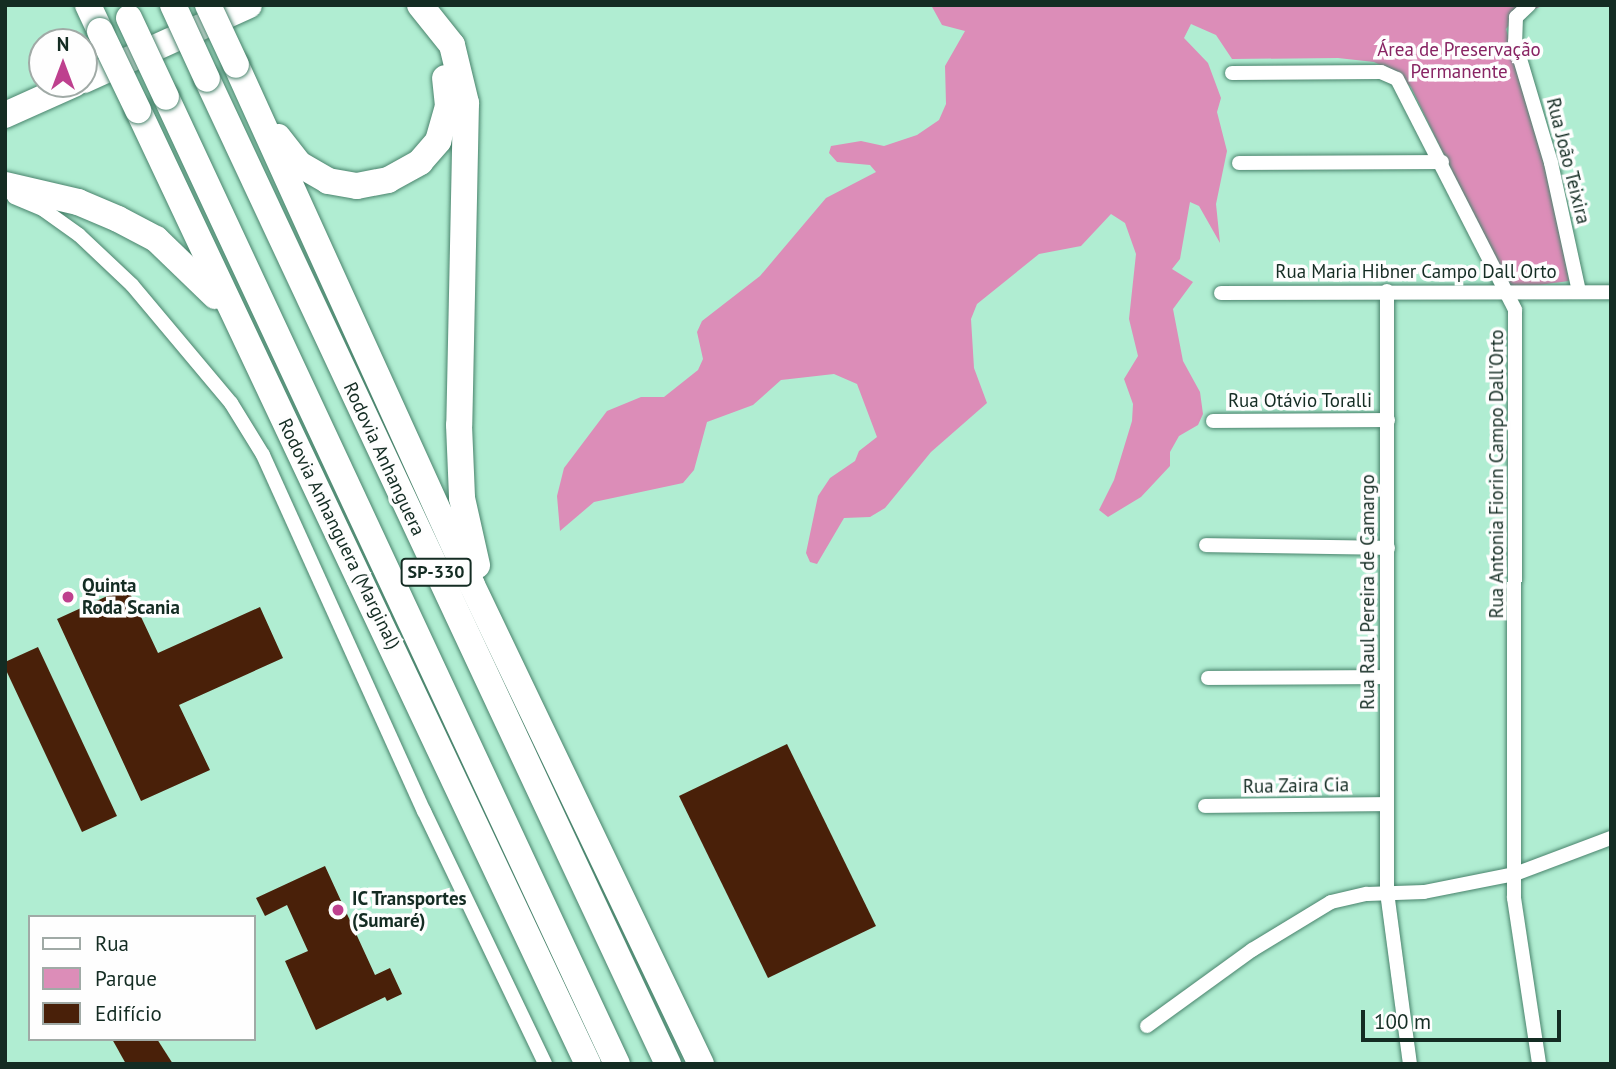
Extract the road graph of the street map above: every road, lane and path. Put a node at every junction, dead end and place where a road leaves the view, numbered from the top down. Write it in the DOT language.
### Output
graph roads {
  1 [pos="88,5"];
  2 [pos="173,5"];
  3 [pos="210,5"];
  4 [pos="249,5"];
  5 [pos="397,5"];
  6 [pos="419,5"];
  7 [pos="1529,5"];
  8 [pos="126,11"];
  9 [pos="98,55"];
  10 [pos="98,73"];
  11 [pos="1232,73"];
  12 [pos="28,86"];
  13 [pos="5,97"];
  14 [pos="250,97"];
  15 [pos="43,98"];
  16 [pos="5,115"];
  17 [pos="1442,162"];
  18 [pos="1239,163"];
  19 [pos="5,185"];
  20 [pos="5,194"];
  21 [pos="1387,291"];
  22 [pos="1579,291"];
  23 [pos="1506,292"];
  24 [pos="1611,292"];
  25 [pos="1221,293"];
  26 [pos="1388,420"];
  27 [pos="1213,421"];
  28 [pos="290,435"];
  29 [pos="1206,545"];
  30 [pos="1388,548"];
  31 [pos="1387,677"];
  32 [pos="1208,678"];
  33 [pos="544,733"];
  34 [pos="1387,804"];
  35 [pos="1205,806"];
  36 [pos="1611,838"];
  37 [pos="1515,874"];
  38 [pos="1387,892"];
  39 [pos="1147,1026"];
  40 [pos="545,1064"];
  41 [pos="588,1064"];
  42 [pos="617,1064"];
  43 [pos="668,1064"];
  44 [pos="701,1064"];
  45 [pos="1410,1064"];
  46 [pos="1539,1064"];
  1 -- 28 [label="highway, Rodovia Anhanguera (Marginal), bridge"];
  2 -- 43 [label="highway, Rodovia Anhanguera / SP-330, bridge"];
  3 -- 9 [label="highway"];
  3 -- 14 [label="highway, bridge"];
  4 -- 10 [label="highway"];
  5 -- 14 [label="highway"];
  6 -- 33 [label="highway"];
  7 -- 22 [label="street, Rua João Teixira"];
  8 -- 42 [label="highway, SP-330, bridge"];
  11 -- 17 [label="street, Rua Antonia Fiorin Campo Dall'Orto"];
  12 -- 13 [label="highway"];
  14 -- 33 [label="highway"];
  15 -- 16 [label="highway"];
  17 -- 18 [label="street"];
  17 -- 23 [label="street, Rua Antonia Fiorin Campo Dall'Orto"];
  19 -- 28 [label="highway"];
  20 -- 40 [label="street"];
  21 -- 23 [label="street, Rua Maria Hibner Campo Dall Orto"];
  21 -- 25 [label="street, Rua Maria Hibner Campo Dall Orto"];
  21 -- 26 [label="street, Rua Raul Pereira de Camargo"];
  22 -- 23 [label="street, Rua Maria Hibner Campo Dall Orto"];
  22 -- 24 [label="street, Rua Maria Hibner Campo Dall Orto"];
  23 -- 37 [label="street, Rua Antonia Fiorin Campo Dall'Orto"];
  26 -- 27 [label="street, Rua Otávio Toralli"];
  26 -- 30 [label="street, Rua Raul Pereira de Camargo"];
  28 -- 41 [label="highway, Rodovia Anhanguera (Marginal)"];
  29 -- 30 [label="street"];
  30 -- 31 [label="street, Rua Raul Pereira de Camargo"];
  31 -- 32 [label="street"];
  31 -- 34 [label="street, Rua Raul Pereira de Camargo"];
  33 -- 44 [label="highway"];
  34 -- 35 [label="street, Rua Zaira Cia"];
  34 -- 38 [label="street, Rua Raul Pereira de Camargo"];
  36 -- 37 [label="street"];
  37 -- 38 [label="street"];
  37 -- 46 [label="street, Rua Antonia Fiorin Campo Dall'Orto"];
  38 -- 39 [label="street"];
  38 -- 45 [label="street, Rua Raul Pereira de Camargo"];
}
